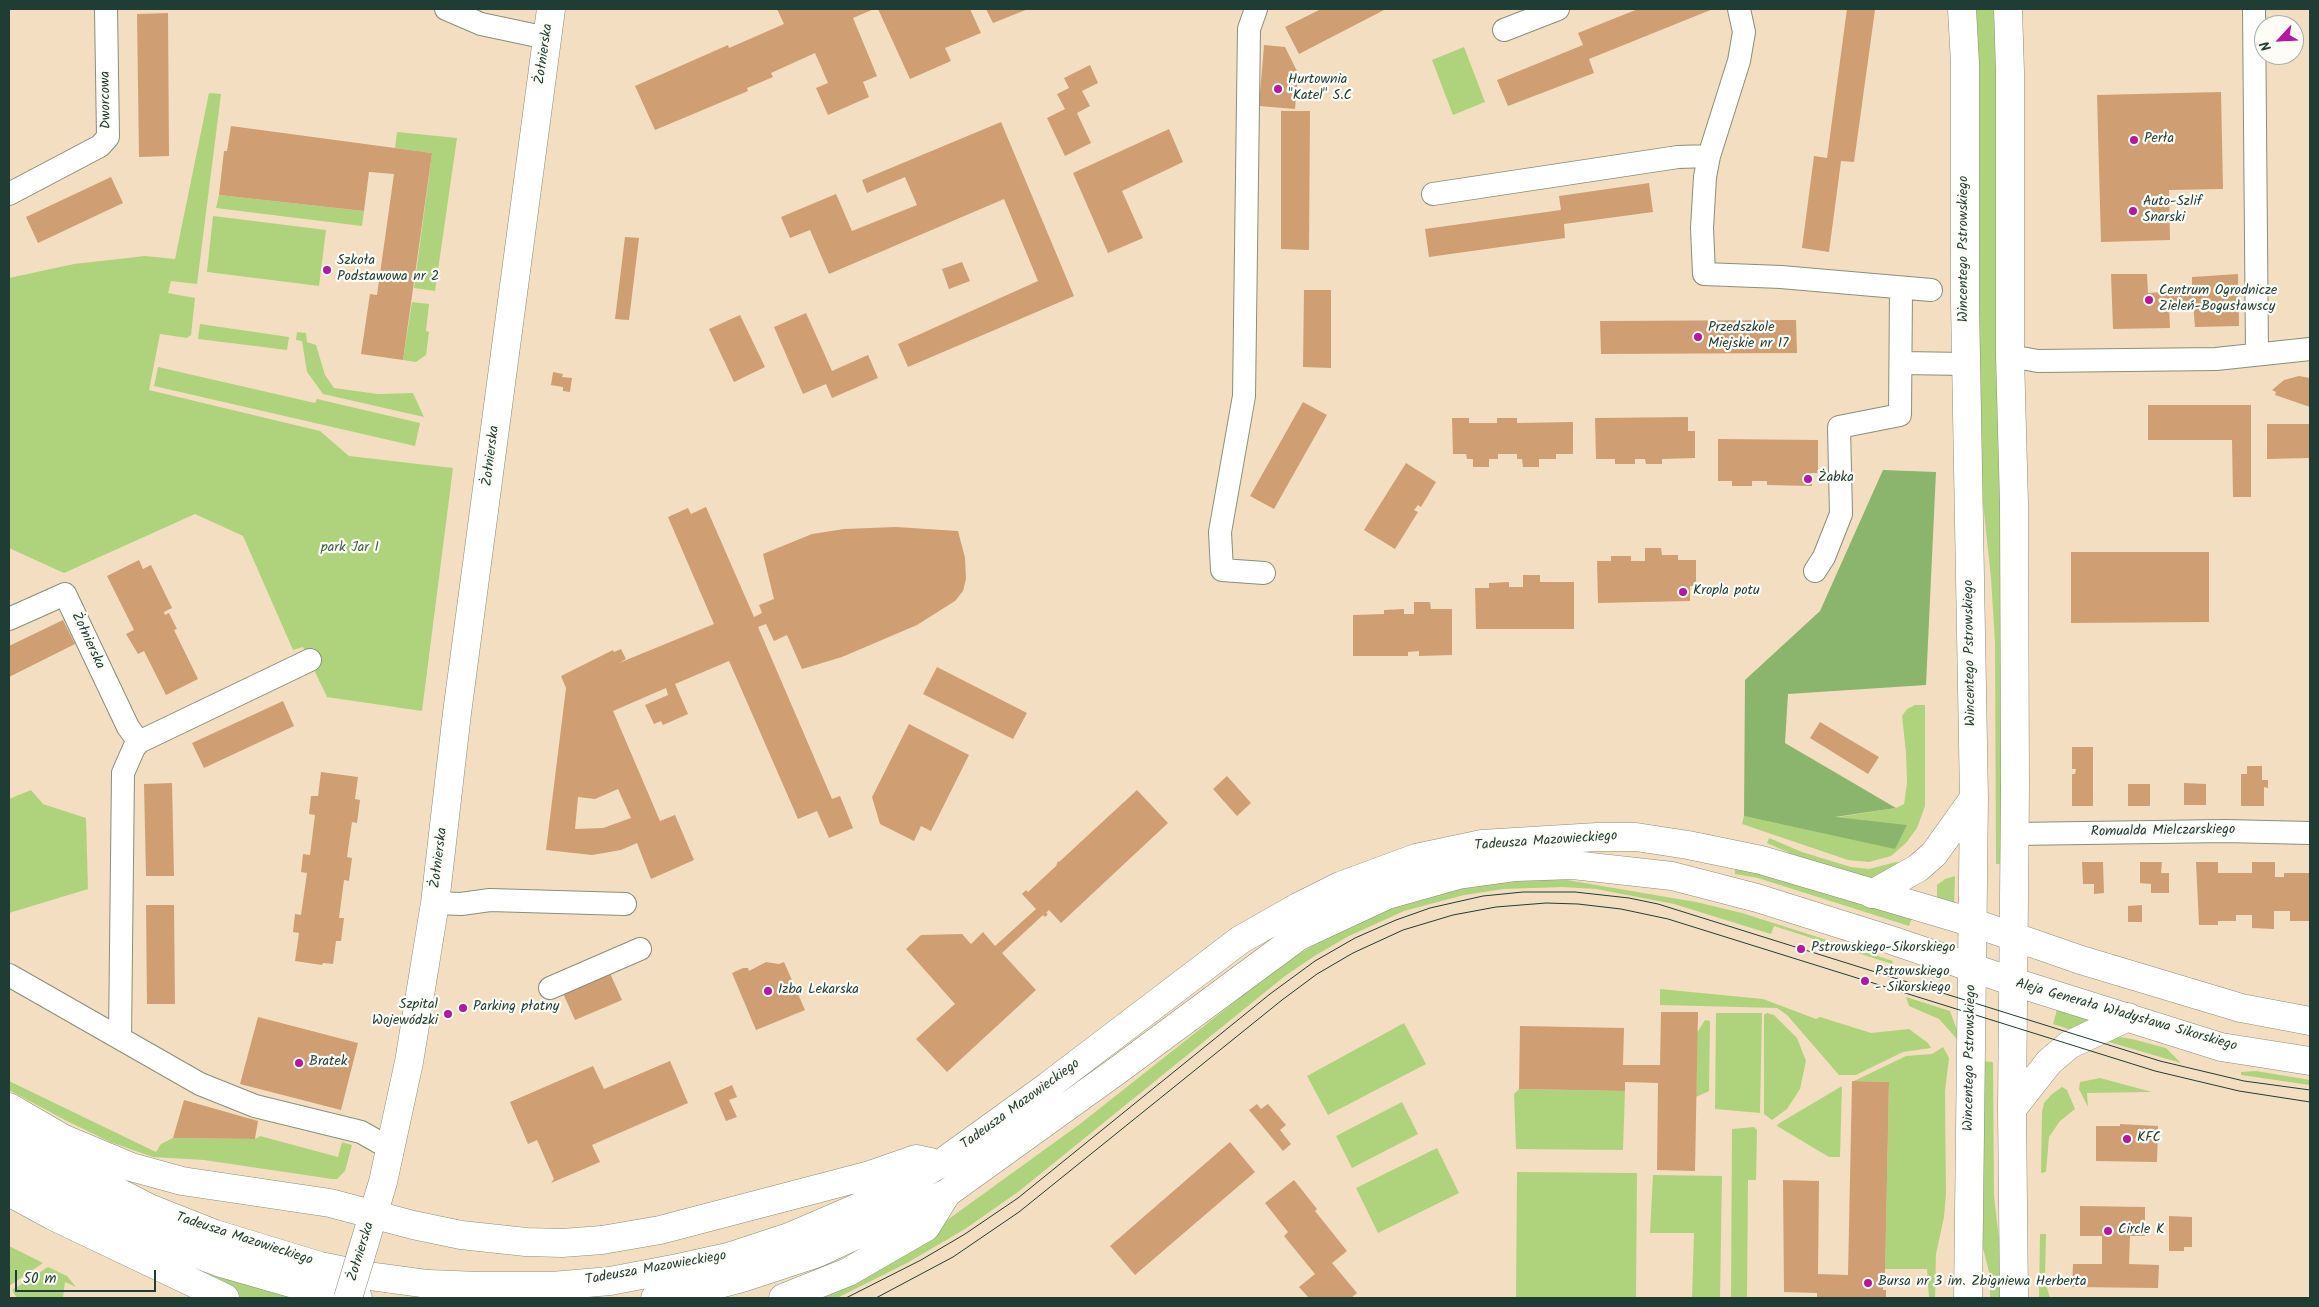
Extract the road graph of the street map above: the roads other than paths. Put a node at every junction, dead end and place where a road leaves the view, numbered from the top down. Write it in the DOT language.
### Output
graph roads {
  1 [pos="106,9"];
  2 [pos="446,9"];
  3 [pos="551,9"];
  4 [pos="1256,9"];
  5 [pos="1558,9"];
  6 [pos="1739,9"];
  7 [pos="1962,9"];
  8 [pos="2008,9"];
  9 [pos="2254,9"];
  10 [pos="1504,30"];
  11 [pos="547,38"];
  12 [pos="1709,156"];
  13 [pos="9,194"];
  14 [pos="1433,194"];
  15 [pos="1901,289"];
  16 [pos="1931,290"];
  17 [pos="2310,349"];
  18 [pos="2256,354"];
  19 [pos="2010,356"];
  20 [pos="1902,363"];
  21 [pos="1966,364"];
  22 [pos="1815,571"];
  23 [pos="1264,573"];
  24 [pos="9,619"];
  25 [pos="310,660"];
  26 [pos="139,742"];
  27 [pos="1974,798"];
  28 [pos="2310,833"];
  29 [pos="2015,834"];
  30 [pos="1872,894"];
  31 [pos="434,903"];
  32 [pos="625,904"];
  33 [pos="1974,923"];
  34 [pos="2014,938"];
  35 [pos="640,949"];
  36 [pos="1973,969"];
  37 [pos="9,975"];
  38 [pos="2014,982"];
  39 [pos="550,988"];
  40 [pos="2128,1017"];
  41 [pos="2310,1022"];
  42 [pos="120,1038"];
  43 [pos="2310,1061"];
  44 [pos="9,1107"];
  45 [pos="2012,1109"];
  46 [pos="9,1136"];
  47 [pos="391,1148"];
  48 [pos="940,1164"];
  49 [pos="9,1166"];
  50 [pos="9,1192"];
  51 [pos="947,1193"];
  52 [pos="374,1214"];
  53 [pos="225,1298"];
  54 [pos="348,1298"];
  55 [pos="358,1298"];
  56 [pos="655,1298"];
  57 [pos="783,1298"];
  58 [pos="1968,1298"];
  59 [pos="2014,1298"];
  1 -- 13 [label="street, Dworcowa"];
  2 -- 11 [label="street"];
  3 -- 11 [label="street, Żołnierska"];
  4 -- 23 [label="street"];
  5 -- 10 [label="street"];
  6 -- 12 [label="street"];
  7 -- 21 [label="street, Wincentego Pstrowskiego"];
  8 -- 19 [label="street"];
  9 -- 18 [label="street"];
  11 -- 31 [label="street, Żołnierska"];
  12 -- 14 [label="street"];
  12 -- 15 [label="street"];
  15 -- 16 [label="street"];
  15 -- 20 [label="street"];
  17 -- 18 [label="street"];
  18 -- 19 [label="street"];
  19 -- 29 [label="street"];
  20 -- 21 [label="street"];
  20 -- 22 [label="street"];
  21 -- 27 [label="street, Wincentego Pstrowskiego"];
  24 -- 26 [label="street, Żołnierska"];
  25 -- 26 [label="street"];
  26 -- 42 [label="street"];
  27 -- 30 [label="street"];
  27 -- 33 [label="street, Wincentego Pstrowskiego"];
  28 -- 29 [label="street, Romualda Mielczarskiego"];
  29 -- 34 [label="street"];
  30 -- 33 [label="street, Tadeusza Mazowieckiego"];
  30 -- 48 [label="street, Tadeusza Mazowieckiego"];
  31 -- 32 [label="street, Żołnierska"];
  31 -- 47 [label="street, Żołnierska"];
  33 -- 34 [label="street, Tadeusza Mazowieckiego"];
  33 -- 36 [label="street, Wincentego Pstrowskiego"];
  34 -- 38 [label="street"];
  34 -- 41 [label="street"];
  35 -- 39 [label="street"];
  36 -- 38 [label="street, Aleja Generała Władysława Sikorskiego"];
  36 -- 51 [label="street, Tadeusza Mazowieckiego"];
  36 -- 58 [label="street, Wincentego Pstrowskiego"];
  37 -- 42 [label="street"];
  38 -- 40 [label="street, Aleja Generała Władysława Sikorskiego"];
  38 -- 45 [label="street"];
  40 -- 43 [label="street, Aleja Generała Władysława Sikorskiego"];
  40 -- 45 [label="street"];
  42 -- 47 [label="street"];
  44 -- 52 [label="street"];
  45 -- 59 [label="street"];
  46 -- 48 [label="street, Tadeusza Mazowieckiego"];
  47 -- 52 [label="street, Żołnierska"];
  48 -- 52 [label="street"];
  49 -- 55 [label="street, Tadeusza Mazowieckiego"];
  50 -- 53 [label="street"];
  51 -- 56 [label="street, Tadeusza Mazowieckiego"];
  51 -- 57 [label="street"];
  52 -- 54 [label="street, Żołnierska, bridge"];
}
